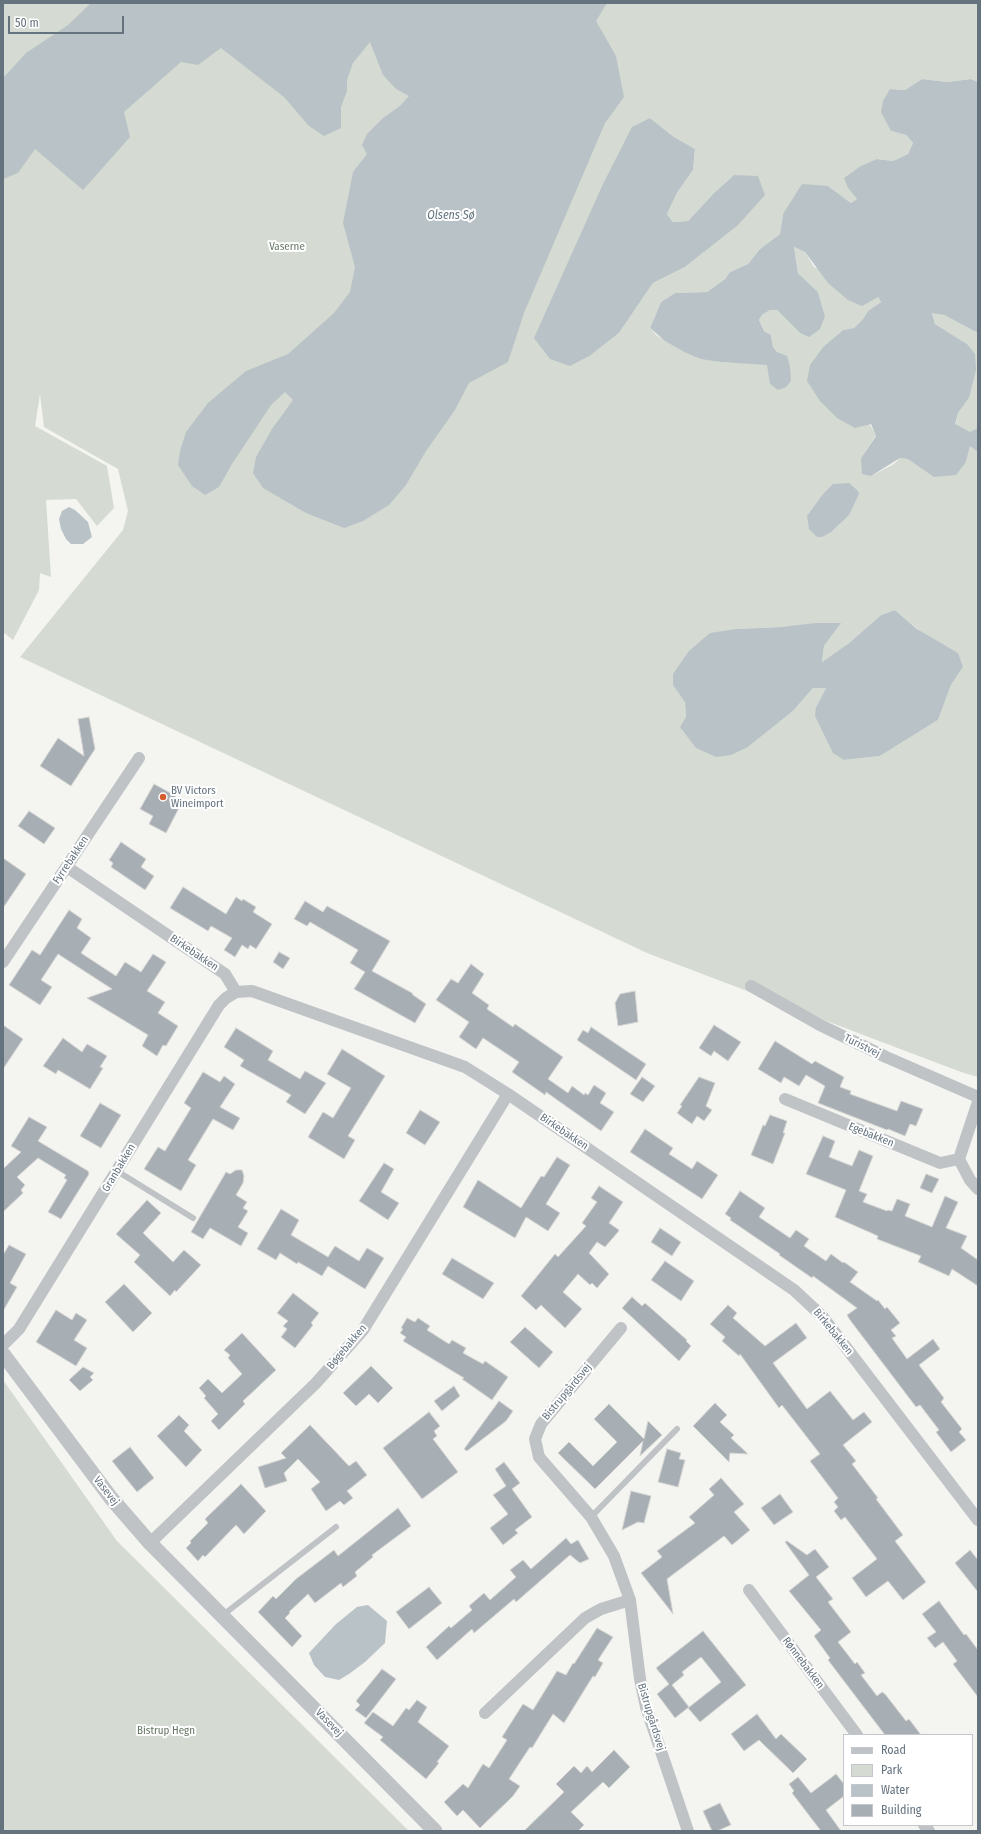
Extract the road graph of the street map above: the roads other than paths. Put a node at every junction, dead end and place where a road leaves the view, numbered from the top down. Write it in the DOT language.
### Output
graph roads {
  1 [pos="139,758"];
  2 [pos="67,867"];
  3 [pos="3,962"];
  4 [pos="751,986"];
  5 [pos="236,992"];
  6 [pos="508,1094"];
  7 [pos="978,1096"];
  8 [pos="785,1099"];
  9 [pos="978,1102"];
  10 [pos="959,1159"];
  11 [pos="117,1171"];
  12 [pos="978,1188"];
  13 [pos="193,1218"];
  14 [pos="621,1328"];
  15 [pos="3,1345"];
  16 [pos="3,1354"];
  17 [pos="677,1429"];
  18 [pos="591,1518"];
  19 [pos="978,1520"];
  20 [pos="336,1527"];
  21 [pos="150,1543"];
  22 [pos="749,1590"];
  23 [pos="630,1600"];
  24 [pos="223,1615"];
  25 [pos="485,1714"];
  26 [pos="856,1734"];
  27 [pos="435,1831"];
  28 [pos="688,1831"];
  1 -- 2 [label="street, Fyrrebakken"];
  2 -- 3 [label="street, Fyrrebakken"];
  2 -- 5 [label="street, Birkebakken"];
  4 -- 7 [label="street, Turistvej"];
  5 -- 6 [label="street, Birkebakken"];
  5 -- 11 [label="street, Granbakken"];
  6 -- 19 [label="street, Birkebakken"];
  6 -- 21 [label="street, Bøgebakken"];
  8 -- 10 [label="street, Egebakken"];
  9 -- 10 [label="street"];
  10 -- 12 [label="street"];
  11 -- 13 [label="lane"];
  11 -- 15 [label="street, Granbakken"];
  14 -- 18 [label="street, Bistrupgårdsvej"];
  16 -- 21 [label="street, Vasevej"];
  17 -- 18 [label="lane"];
  18 -- 23 [label="street, Bistrupgårdsvej"];
  20 -- 24 [label="lane"];
  21 -- 24 [label="street, Vasevej"];
  22 -- 26 [label="street, Rønnebakken"];
  23 -- 25 [label="street"];
  23 -- 28 [label="street, Bistrupgårdsvej"];
  24 -- 27 [label="street, Vasevej"];
}
